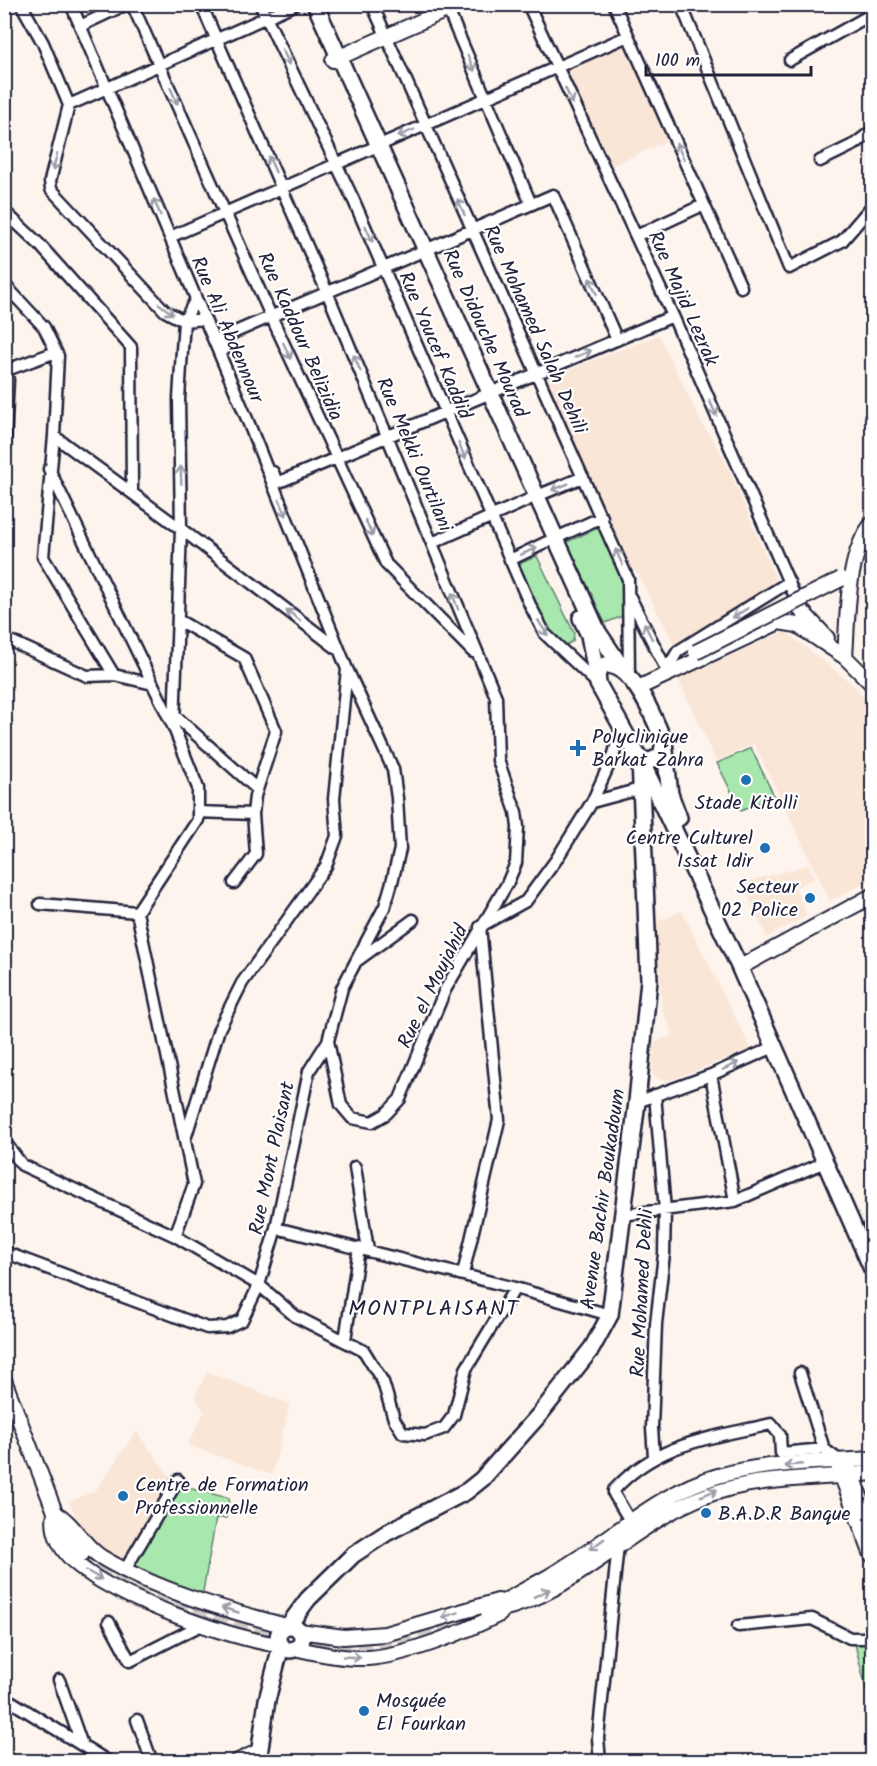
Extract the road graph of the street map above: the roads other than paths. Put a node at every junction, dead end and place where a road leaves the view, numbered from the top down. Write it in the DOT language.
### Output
graph roads {
  1 [pos="21,4"];
  2 [pos="71,4"];
  3 [pos="127,4"];
  4 [pos="132,4"];
  5 [pos="201,4"];
  6 [pos="260,4"];
  7 [pos="296,4"];
  8 [pos="308,4"];
  9 [pos="315,4"];
  10 [pos="372,4"];
  11 [pos="528,4"];
  12 [pos="614,4"];
  13 [pos="681,4"];
  14 [pos="454,7"];
  15 [pos="873,14"];
  16 [pos="267,18"];
  17 [pos="80,26"];
  18 [pos="386,36"];
  19 [pos="628,36"];
  20 [pos="217,41"];
  21 [pos="336,59"];
  22 [pos="790,60"];
  23 [pos="161,66"];
  24 [pos="556,69"];
  25 [pos="107,88"];
  26 [pos="486,99"];
  27 [pos="69,105"];
  28 [pos="425,125"];
  29 [pos="873,131"];
  30 [pos="375,147"];
  31 [pos="820,161"];
  32 [pos="337,164"];
  33 [pos="282,188"];
  34 [pos="531,204"];
  35 [pos="704,205"];
  36 [pos="873,206"];
  37 [pos="4,211"];
  38 [pos="225,212"];
  39 [pos="471,230"];
  40 [pos="636,236"];
  41 [pos="170,237"];
  42 [pos="422,251"];
  43 [pos="384,267"];
  44 [pos="4,284"];
  45 [pos="741,287"];
  46 [pos="327,292"];
  47 [pos="196,300"];
  48 [pos="272,316"];
  49 [pos="673,316"];
  50 [pos="204,319"];
  51 [pos="184,321"];
  52 [pos="617,340"];
  53 [pos="56,352"];
  54 [pos="4,373"];
  55 [pos="536,374"];
  56 [pos="486,395"];
  57 [pos="445,412"];
  58 [pos="245,414"];
  59 [pos="250,426"];
  60 [pos="54,436"];
  61 [pos="388,436"];
  62 [pos="336,458"];
  63 [pos="4,466"];
  64 [pos="49,469"];
  65 [pos="583,477"];
  66 [pos="132,490"];
  67 [pos="533,498"];
  68 [pos="491,516"];
  69 [pos="602,517"];
  70 [pos="873,524"];
  71 [pos="182,528"];
  72 [pos="551,540"];
  73 [pos="432,543"];
  74 [pos="855,558"];
  75 [pos="510,560"];
  76 [pos="789,582"];
  77 [pos="630,596"];
  78 [pos="800,609"];
  79 [pos="178,620"];
  80 [pos="4,638"];
  81 [pos="339,650"];
  82 [pos="678,651"];
  83 [pos="658,653"];
  84 [pos="477,656"];
  85 [pos="845,657"];
  86 [pos="668,665"];
  87 [pos="347,669"];
  88 [pos="114,675"];
  89 [pos="632,680"];
  90 [pos="598,682"];
  91 [pos="153,684"];
  92 [pos="873,684"];
  93 [pos="174,715"];
  94 [pos="621,727"];
  95 [pos="174,728"];
  96 [pos="663,749"];
  97 [pos="640,759"];
  98 [pos="257,789"];
  99 [pos="643,789"];
  100 [pos="592,802"];
  101 [pos="198,812"];
  102 [pos="253,814"];
  103 [pos="234,883"];
  104 [pos="873,896"];
  105 [pos="40,904"];
  106 [pos="137,912"];
  107 [pos="413,920"];
  108 [pos="480,926"];
  109 [pos="354,963"];
  110 [pos="747,964"];
  111 [pos="328,1041"];
  112 [pos="774,1047"];
  113 [pos="711,1075"];
  114 [pos="655,1095"];
  115 [pos="637,1102"];
  116 [pos="184,1140"];
  117 [pos="4,1141"];
  118 [pos="825,1162"];
  119 [pos="355,1167"];
  120 [pos="735,1202"];
  121 [pos="665,1210"];
  122 [pos="622,1215"];
  123 [pos="276,1228"];
  124 [pos="175,1236"];
  125 [pos="873,1247"];
  126 [pos="364,1249"];
  127 [pos="4,1252"];
  128 [pos="873,1269"];
  129 [pos="463,1274"];
  130 [pos="259,1285"];
  131 [pos="515,1288"];
  132 [pos="610,1315"];
  133 [pos="345,1340"];
  134 [pos="800,1372"];
  135 [pos="4,1380"];
  136 [pos="824,1449"];
  137 [pos="654,1457"];
  138 [pos="873,1459"];
  139 [pos="841,1461"];
  140 [pos="873,1473"];
  141 [pos="847,1476"];
  142 [pos="178,1480"];
  143 [pos="55,1513"];
  144 [pos="630,1521"];
  145 [pos="873,1527"];
  146 [pos="618,1545"];
  147 [pos="82,1554"];
  148 [pos="873,1555"];
  149 [pos="125,1570"];
  150 [pos="508,1603"];
  151 [pos="109,1622"];
  152 [pos="203,1623"];
  153 [pos="738,1626"];
  154 [pos="293,1628"];
  155 [pos="873,1638"];
  156 [pos="287,1647"];
  157 [pos="58,1680"];
  158 [pos="4,1698"];
  159 [pos="137,1720"];
  160 [pos="82,1745"];
  161 [pos="258,1756"];
  162 [pos="109,1761"];
  163 [pos="152,1761"];
  164 [pos="236,1761"];
  165 [pos="600,1761"];
  1 -- 27 [label="street"];
  2 -- 17 [label="street, Rue Ali Abdennour"];
  3 -- 17 [label="street"];
  4 -- 23 [label="street, Rue Kaddour Belizidia"];
  5 -- 20 [label="street, Rue Mekki Ourtilani"];
  6 -- 16 [label="street, Rue Youcef Kaddid"];
  7 -- 16 [label="street"];
  8 -- 21 [label="main road, Rue Didouche Mourad"];
  9 -- 21 [label="main road, Rue Didouche Mourad"];
  10 -- 18 [label="street, Rue Mohamed Salah Dehili"];
  11 -- 24 [label="street, Rue Majid Lezrak"];
  12 -- 19 [label="street"];
  13 -- 36 [label="street"];
  14 -- 18 [label="main road"];
  14 -- 26 [label="street, one-way"];
  15 -- 22 [label="street"];
  16 -- 20 [label="street"];
  16 -- 32 [label="street, Rue Youcef Kaddid, one-way"];
  17 -- 25 [label="street, Rue Ali Abdennour"];
  18 -- 21 [label="main road"];
  18 -- 28 [label="street, Rue Mohamed Salah Dehili"];
  19 -- 24 [label="street"];
  35 -- 19 [label="street, one-way"];
  20 -- 23 [label="street"];
  33 -- 20 [label="street, Rue Mekki Ourtilani, one-way"];
  21 -- 30 [label="main road, Rue Didouche Mourad"];
  23 -- 25 [label="street"];
  23 -- 38 [label="street, Rue Kaddour Belizidia, one-way"];
  24 -- 26 [label="street"];
  24 -- 40 [label="street, Rue Majid Lezrak, one-way"];
  25 -- 27 [label="street"];
  41 -- 25 [label="street, Rue Ali Abdennour, one-way"];
  26 -- 28 [label="street"];
  26 -- 34 [label="street"];
  27 -- 51 [label="street, one-way"];
  28 -- 30 [label="street, one-way"];
  39 -- 28 [label="street, Rue Mohamed Salah Dehili, one-way"];
  29 -- 31 [label="street"];
  30 -- 32 [label="street"];
  30 -- 42 [label="main road, Rue Didouche Mourad"];
  32 -- 33 [label="street"];
  32 -- 43 [label="street, Rue Youcef Kaddid, one-way"];
  33 -- 38 [label="street"];
  33 -- 46 [label="street, Rue Mekki Ourtilani"];
  34 -- 39 [label="street"];
  52 -- 34 [label="street, one-way"];
  35 -- 40 [label="street"];
  35 -- 45 [label="street"];
  37 -- 66 [label="street"];
  38 -- 41 [label="street"];
  38 -- 48 [label="street, Rue Kaddour Belizidia"];
  39 -- 42 [label="street"];
  39 -- 55 [label="street, Rue Mohamed Salah Dehili"];
  40 -- 49 [label="street, Rue Majid Lezrak"];
  41 -- 47 [label="street, Rue Ali Abdennour"];
  42 -- 43 [label="street"];
  42 -- 56 [label="main road, Rue Didouche Mourad"];
  43 -- 46 [label="street"];
  43 -- 57 [label="street, Rue Youcef Kaddid"];
  44 -- 53 [label="street"];
  46 -- 48 [label="street"];
  61 -- 46 [label="street, Rue Mekki Ourtilani, one-way"];
  47 -- 50 [label="street, Rue Ali Abdennour"];
  47 -- 51 [label="street"];
  48 -- 58 [label="street"];
  48 -- 62 [label="street, Rue Kaddour Belizidia, one-way"];
  49 -- 52 [label="street"];
  49 -- 76 [label="street, Rue Majid Lezrak, one-way"];
  50 -- 51 [label="street"];
  50 -- 58 [label="street, Rue Ali Abdennour"];
  71 -- 51 [label="street, one-way"];
  55 -- 52 [label="street, one-way"];
  53 -- 54 [label="street"];
  53 -- 60 [label="street"];
  54 -- 63 [label="street"];
  55 -- 56 [label="street"];
  55 -- 65 [label="street, Rue Mohamed Salah Dehili"];
  56 -- 57 [label="street"];
  56 -- 67 [label="main road, Rue Didouche Mourad"];
  57 -- 61 [label="street"];
  57 -- 68 [label="street, Rue Youcef Kaddid, one-way"];
  58 -- 59 [label="street, Rue Ali Abdennour"];
  59 -- 62 [label="street"];
  59 -- 81 [label="street, Rue Ali Abdennour, one-way"];
  60 -- 64 [label="street"];
  60 -- 66 [label="street"];
  61 -- 62 [label="street"];
  61 -- 73 [label="street, Rue Mekki Ourtilani"];
  62 -- 84 [label="street, Rue Kaddour Belizidia, one-way"];
  64 -- 88 [label="street"];
  64 -- 91 [label="street"];
  65 -- 67 [label="street, one-way"];
  65 -- 69 [label="street, Rue Mohamed Salah Dehili"];
  66 -- 71 [label="street"];
  67 -- 68 [label="street"];
  67 -- 72 [label="main road, Rue Didouche Mourad"];
  68 -- 73 [label="street"];
  68 -- 75 [label="street, Rue Youcef Kaddid"];
  69 -- 72 [label="street"];
  77 -- 69 [label="street, Rue Mohamed Salah Dehili, one-way"];
  70 -- 74 [label="main road"];
  71 -- 79 [label="street"];
  81 -- 71 [label="street, one-way"];
  75 -- 72 [label="street, one-way"];
  72 -- 89 [label="main road, Rue Didouche Mourad"];
  72 -- 90 [label="main road, Rue Didouche Mourad"];
  84 -- 73 [label="street, Rue Mekki Ourtilani, one-way"];
  74 -- 85 [label="main road"];
  74 -- 86 [label="main road, bridge"];
  75 -- 90 [label="street, Rue Youcef Kaddid, one-way"];
  76 -- 78 [label="street, Rue Majid Lezrak"];
  76 -- 82 [label="street, one-way"];
  83 -- 77 [label="street, one-way"];
  77 -- 89 [label="street, Rue Mohamed Salah Dehili"];
  78 -- 85 [label="main road"];
  79 -- 93 [label="street"];
  79 -- 98 [label="street"];
  80 -- 88 [label="street"];
  81 -- 87 [label="street, Rue Ali Abdennour"];
  82 -- 83 [label="street"];
  82 -- 86 [label="street"];
  83 -- 86 [label="street"];
  84 -- 108 [label="street, Rue Mekki Ourtilani"];
  85 -- 89 [label="main road"];
  85 -- 92 [label="main road"];
  86 -- 89 [label="main road"];
  87 -- 109 [label="street, Rue Mont Plaisant"];
  87 -- 116 [label="street"];
  88 -- 91 [label="street"];
  89 -- 90 [label="main road"];
  89 -- 96 [label="main road, Rue Didouche Mourad"];
  90 -- 94 [label="main road, Rue Didouche Mourad"];
  91 -- 95 [label="street"];
  93 -- 95 [label="street"];
  93 -- 98 [label="street"];
  94 -- 97 [label="main road, Rue Didouche Mourad"];
  94 -- 100 [label="street, Rue el Moujahid"];
  95 -- 101 [label="street"];
  96 -- 97 [label="main road"];
  96 -- 99 [label="main road"];
  96 -- 110 [label="main road, Rue Didouche Mourad"];
  97 -- 99 [label="main road, Avenue Bachir Boukadoum"];
  98 -- 102 [label="street"];
  99 -- 100 [label="street"];
  99 -- 112 [label="main road"];
  99 -- 115 [label="main road, Avenue Bachir Boukadoum"];
  100 -- 108 [label="street, Rue el Moujahid"];
  101 -- 102 [label="street"];
  101 -- 106 [label="street"];
  102 -- 103 [label="street"];
  104 -- 110 [label="main road"];
  105 -- 106 [label="street"];
  106 -- 116 [label="street"];
  107 -- 109 [label="street"];
  108 -- 111 [label="street, Rue el Moujahid"];
  108 -- 129 [label="street"];
  109 -- 111 [label="street, Rue Mont Plaisant"];
  110 -- 125 [label="main road, Rue Didouche Mourad"];
  111 -- 123 [label="street, Rue Mont Plaisant"];
  113 -- 112 [label="street, one-way"];
  112 -- 118 [label="main road"];
  113 -- 114 [label="street"];
  113 -- 120 [label="street"];
  114 -- 115 [label="street"];
  114 -- 121 [label="street, Rue Mohamed Dehli"];
  115 -- 122 [label="main road, Avenue Bachir Boukadoum"];
  116 -- 124 [label="street"];
  117 -- 124 [label="street"];
  118 -- 120 [label="street"];
  118 -- 128 [label="main road"];
  119 -- 126 [label="street"];
  120 -- 121 [label="street"];
  121 -- 122 [label="street"];
  121 -- 137 [label="street, Rue Mohamed Dehli"];
  122 -- 132 [label="main road, Avenue Bachir Boukadoum"];
  123 -- 126 [label="street"];
  123 -- 130 [label="street, Rue Mont Plaisant"];
  124 -- 130 [label="street"];
  126 -- 129 [label="street"];
  126 -- 133 [label="street"];
  127 -- 130 [label="street, Rue Mont Plaisant"];
  129 -- 131 [label="street"];
  130 -- 133 [label="street"];
  131 -- 132 [label="street"];
  131 -- 133 [label="street"];
  132 -- 154 [label="main road, Avenue Bachir Boukadoum"];
  134 -- 136 [label="street"];
  135 -- 143 [label="main road"];
  136 -- 137 [label="street"];
  136 -- 139 [label="street"];
  137 -- 144 [label="street"];
  138 -- 139 [label="main road"];
  139 -- 141 [label="main road"];
  139 -- 144 [label="main road, one-way"];
  140 -- 141 [label="main road"];
  141 -- 145 [label="main road"];
  146 -- 141 [label="main road, one-way"];
  141 -- 148 [label="main road"];
  142 -- 149 [label="street"];
  143 -- 147 [label="main road"];
  143 -- 149 [label="main road"];
  143 -- 152 [label="main road, one-way"];
  144 -- 150 [label="main road, one-way"];
  150 -- 146 [label="main road, one-way"];
  146 -- 165 [label="street"];
  154 -- 149 [label="main road, one-way"];
  150 -- 154 [label="main road, one-way"];
  156 -- 150 [label="main road, one-way"];
  151 -- 152 [label="street"];
  152 -- 156 [label="main road"];
  153 -- 155 [label="street"];
  154 -- 156 [label="main road, Avenue Bachir Boukadoum"];
  154 -- 156 [label="main road, Avenue Bachir Boukadoum"];
  156 -- 161 [label="main road, Avenue Bachir Boukadoum"];
  157 -- 160 [label="street"];
  158 -- 160 [label="street"];
  159 -- 163 [label="street"];
  160 -- 162 [label="street"];
  161 -- 164 [label="main road"];
}
